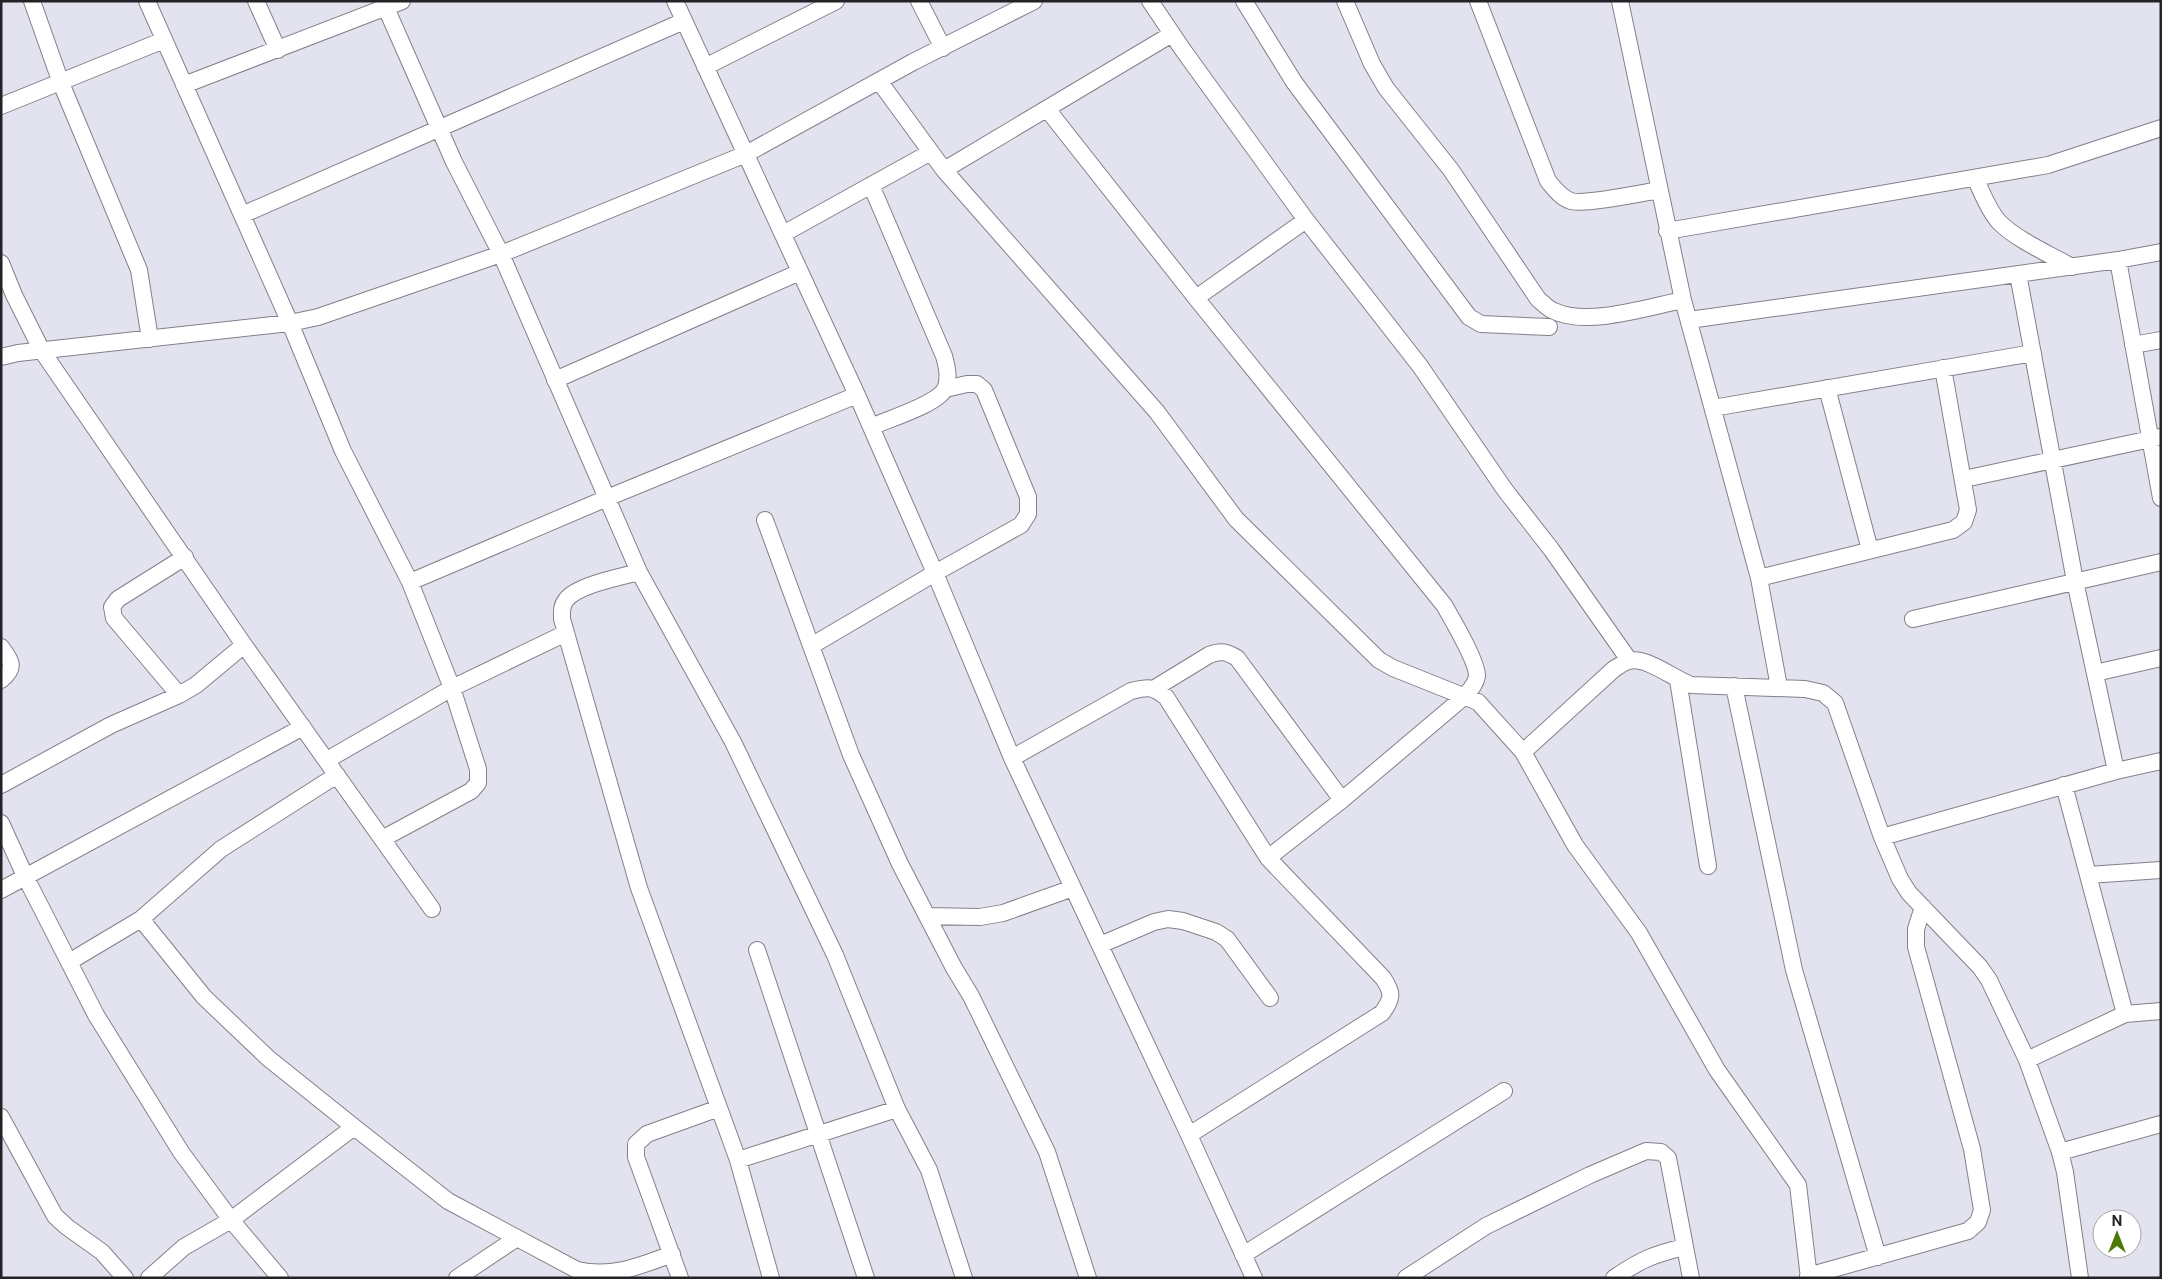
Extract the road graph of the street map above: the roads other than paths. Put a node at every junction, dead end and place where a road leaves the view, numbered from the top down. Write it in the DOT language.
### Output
graph roads {
  1 [pos="32,1"];
  2 [pos="147,1"];
  3 [pos="256,1"];
  4 [pos="402,1"];
  5 [pos="675,1"];
  6 [pos="836,1"];
  7 [pos="919,1"];
  8 [pos="1034,1"];
  9 [pos="1150,1"];
  10 [pos="1244,1"];
  11 [pos="1345,1"];
  12 [pos="1478,1"];
  13 [pos="1620,1"];
  14 [pos="385,5"];
  15 [pos="684,21"];
  16 [pos="1172,34"];
  17 [pos="164,40"];
  18 [pos="943,48"];
  19 [pos="278,50"];
  20 [pos="705,67"];
  21 [pos="879,81"];
  22 [pos="61,83"];
  23 [pos="184,85"];
  24 [pos="1,106"];
  25 [pos="1047,109"];
  26 [pos="2161,128"];
  27 [pos="440,130"];
  28 [pos="931,152"];
  29 [pos="746,154"];
  30 [pos="944,170"];
  31 [pos="1975,178"];
  32 [pos="871,185"];
  33 [pos="1659,190"];
  34 [pos="242,215"];
  35 [pos="1306,220"];
  36 [pos="1668,231"];
  37 [pos="782,234"];
  38 [pos="2161,252"];
  39 [pos="501,254"];
  40 [pos="2118,260"];
  41 [pos="1,263"];
  42 [pos="2072,266"];
  43 [pos="800,272"];
  44 [pos="2018,274"];
  45 [pos="8,298"];
  46 [pos="1196,298"];
  47 [pos="1683,300"];
  48 [pos="1689,320"];
  49 [pos="290,323"];
  50 [pos="1549,327"];
  51 [pos="150,338"];
  52 [pos="2161,340"];
  53 [pos="2133,345"];
  54 [pos="42,351"];
  55 [pos="2033,352"];
  56 [pos="1,357"];
  57 [pos="1943,368"];
  58 [pos="556,380"];
  59 [pos="1828,388"];
  60 [pos="945,389"];
  61 [pos="858,395"];
  62 [pos="1713,408"];
  63 [pos="871,427"];
  64 [pos="2155,438"];
  65 [pos="2052,459"];
  66 [pos="1964,479"];
  67 [pos="608,498"];
  68 [pos="2161,498"];
  69 [pos="765,520"];
  70 [pos="1870,550"];
  71 [pos="184,558"];
  72 [pos="2161,562"];
  73 [pos="639,572"];
  74 [pos="935,573"];
  75 [pos="1758,578"];
  76 [pos="2075,581"];
  77 [pos="410,582"];
  78 [pos="1913,619"];
  79 [pos="566,633"];
  80 [pos="244,645"];
  81 [pos="811,646"];
  82 [pos="1,647"];
  83 [pos="2161,658"];
  84 [pos="1629,660"];
  85 [pos="2095,673"];
  86 [pos="1,680"];
  87 [pos="1678,680"];
  88 [pos="1734,686"];
  89 [pos="1779,687"];
  90 [pos="452,688"];
  91 [pos="1155,688"];
  92 [pos="179,695"];
  93 [pos="1465,696"];
  94 [pos="302,727"];
  95 [pos="1523,752"];
  96 [pos="1012,758"];
  97 [pos="327,760"];
  98 [pos="2160,765"];
  99 [pos="2116,771"];
  100 [pos="337,775"];
  101 [pos="1,785"];
  102 [pos="2064,785"];
  103 [pos="1342,800"];
  104 [pos="1,823"];
  105 [pos="1882,837"];
  106 [pos="382,839"];
  107 [pos="1268,858"];
  108 [pos="1708,866"];
  109 [pos="2161,870"];
  110 [pos="2088,875"];
  111 [pos="26,878"];
  112 [pos="1073,888"];
  113 [pos="1,890"];
  114 [pos="1923,907"];
  115 [pos="432,908"];
  116 [pos="927,916"];
  117 [pos="141,919"];
  118 [pos="1100,945"];
  119 [pos="758,950"];
  120 [pos="69,962"];
  121 [pos="1270,998"];
  122 [pos="2161,1011"];
  123 [pos="2125,1014"];
  124 [pos="2027,1060"];
  125 [pos="1504,1091"];
  126 [pos="719,1108"];
  127 [pos="897,1109"];
  128 [pos="1,1117"];
  129 [pos="2161,1124"];
  130 [pos="354,1126"];
  131 [pos="819,1134"];
  132 [pos="1189,1135"];
  133 [pos="2060,1152"];
  134 [pos="738,1160"];
  135 [pos="231,1220"];
  136 [pos="517,1238"];
  137 [pos="1684,1247"];
  138 [pos="672,1254"];
  139 [pos="1243,1255"];
  140 [pos="1878,1257"];
  141 [pos="1809,1277"];
  142 [pos="125,1278"];
  143 [pos="149,1278"];
  144 [pos="280,1278"];
  145 [pos="457,1278"];
  146 [pos="680,1278"];
  147 [pos="771,1278"];
  148 [pos="866,1278"];
  149 [pos="964,1278"];
  150 [pos="1088,1278"];
  151 [pos="1254,1278"];
  152 [pos="1406,1278"];
  153 [pos="1614,1278"];
  154 [pos="1691,1278"];
  155 [pos="2080,1278"];
  1 -- 22 [label="street"];
  2 -- 17 [label="street"];
  3 -- 19 [label="street"];
  4 -- 14 [label="street"];
  5 -- 15 [label="street"];
  6 -- 20 [label="street"];
  7 -- 18 [label="street"];
  8 -- 18 [label="street"];
  9 -- 16 [label="street"];
  10 -- 50 [label="street"];
  11 -- 47 [label="street"];
  12 -- 33 [label="street"];
  13 -- 33 [label="street"];
  14 -- 19 [label="street"];
  14 -- 27 [label="street"];
  15 -- 20 [label="street"];
  15 -- 27 [label="street"];
  16 -- 25 [label="street"];
  16 -- 35 [label="street"];
  17 -- 22 [label="street"];
  17 -- 23 [label="street"];
  18 -- 21 [label="street"];
  19 -- 23 [label="street"];
  20 -- 29 [label="street"];
  21 -- 28 [label="street"];
  21 -- 29 [label="street"];
  22 -- 24 [label="street"];
  22 -- 51 [label="street"];
  23 -- 34 [label="street"];
  25 -- 30 [label="street"];
  25 -- 46 [label="street"];
  26 -- 31 [label="street"];
  27 -- 34 [label="street"];
  27 -- 39 [label="street"];
  28 -- 30 [label="street"];
  28 -- 32 [label="street"];
  29 -- 37 [label="street"];
  29 -- 39 [label="street"];
  30 -- 93 [label="street"];
  31 -- 36 [label="street"];
  31 -- 42 [label="street"];
  32 -- 37 [label="street"];
  32 -- 60 [label="street"];
  33 -- 36 [label="street"];
  34 -- 49 [label="street"];
  35 -- 46 [label="street"];
  35 -- 84 [label="street"];
  36 -- 47 [label="street"];
  37 -- 43 [label="street"];
  38 -- 40 [label="street"];
  39 -- 49 [label="street"];
  39 -- 58 [label="street"];
  40 -- 42 [label="street"];
  40 -- 53 [label="street"];
  41 -- 45 [label="street"];
  42 -- 44 [label="street"];
  43 -- 58 [label="street"];
  43 -- 61 [label="street"];
  44 -- 48 [label="street"];
  44 -- 55 [label="street"];
  45 -- 54 [label="street"];
  46 -- 93 [label="street"];
  47 -- 48 [label="street"];
  48 -- 62 [label="street"];
  49 -- 51 [label="street"];
  49 -- 77 [label="street"];
  51 -- 54 [label="street"];
  52 -- 53 [label="street"];
  53 -- 64 [label="street"];
  54 -- 56 [label="street"];
  54 -- 71 [label="street"];
  55 -- 57 [label="street"];
  55 -- 65 [label="street"];
  57 -- 59 [label="street"];
  57 -- 66 [label="street"];
  58 -- 67 [label="street"];
  59 -- 62 [label="street"];
  59 -- 70 [label="street"];
  60 -- 63 [label="street"];
  60 -- 74 [label="street"];
  61 -- 63 [label="street"];
  61 -- 67 [label="street"];
  62 -- 75 [label="street"];
  63 -- 74 [label="street"];
  64 -- 65 [label="street"];
  64 -- 68 [label="street"];
  65 -- 66 [label="street"];
  65 -- 76 [label="street"];
  66 -- 70 [label="street"];
  67 -- 73 [label="street"];
  67 -- 77 [label="street"];
  69 -- 81 [label="street"];
  70 -- 75 [label="street"];
  71 -- 80 [label="street"];
  71 -- 92 [label="street"];
  72 -- 76 [label="street"];
  73 -- 79 [label="street"];
  73 -- 127 [label="street"];
  74 -- 81 [label="street"];
  74 -- 96 [label="street"];
  75 -- 89 [label="street"];
  76 -- 78 [label="street"];
  76 -- 85 [label="street"];
  77 -- 90 [label="street"];
  79 -- 90 [label="street"];
  79 -- 126 [label="street"];
  80 -- 92 [label="street"];
  80 -- 94 [label="street"];
  81 -- 116 [label="street"];
  82 -- 86 [label="street"];
  83 -- 85 [label="street"];
  84 -- 87 [label="street"];
  84 -- 95 [label="street"];
  85 -- 99 [label="street"];
  87 -- 88 [label="street"];
  87 -- 108 [label="street"];
  88 -- 89 [label="street"];
  88 -- 140 [label="street"];
  89 -- 105 [label="street"];
  90 -- 97 [label="street"];
  90 -- 106 [label="street"];
  91 -- 96 [label="street"];
  91 -- 103 [label="street"];
  91 -- 107 [label="street"];
  92 -- 101 [label="street"];
  93 -- 95 [label="street"];
  93 -- 103 [label="street"];
  94 -- 97 [label="street"];
  94 -- 111 [label="street"];
  95 -- 141 [label="street"];
  96 -- 112 [label="street"];
  97 -- 100 [label="street"];
  98 -- 99 [label="street"];
  99 -- 102 [label="street"];
  100 -- 106 [label="street"];
  100 -- 117 [label="street"];
  102 -- 105 [label="street"];
  102 -- 110 [label="street"];
  103 -- 107 [label="street"];
  104 -- 111 [label="street"];
  105 -- 114 [label="street"];
  106 -- 115 [label="street"];
  107 -- 132 [label="street"];
  109 -- 110 [label="street"];
  110 -- 123 [label="street"];
  111 -- 113 [label="street"];
  111 -- 120 [label="street"];
  112 -- 116 [label="street"];
  112 -- 118 [label="street"];
  114 -- 124 [label="street"];
  114 -- 140 [label="street"];
  116 -- 150 [label="street"];
  117 -- 120 [label="street"];
  117 -- 130 [label="street"];
  118 -- 121 [label="street"];
  118 -- 132 [label="street"];
  119 -- 131 [label="street"];
  120 -- 135 [label="street"];
  122 -- 123 [label="street"];
  123 -- 124 [label="street"];
  124 -- 133 [label="street"];
  125 -- 139 [label="street"];
  126 -- 134 [label="street"];
  126 -- 138 [label="street"];
  127 -- 131 [label="street"];
  127 -- 149 [label="street"];
  128 -- 142 [label="street"];
  129 -- 133 [label="street"];
  130 -- 135 [label="street"];
  130 -- 136 [label="street"];
  131 -- 134 [label="street"];
  131 -- 148 [label="street"];
  132 -- 139 [label="street"];
  133 -- 155 [label="street"];
  134 -- 147 [label="street"];
  135 -- 143 [label="street"];
  135 -- 144 [label="street"];
  136 -- 138 [label="street"];
  136 -- 145 [label="street"];
  137 -- 152 [label="street"];
  137 -- 153 [label="street"];
  137 -- 154 [label="street"];
  138 -- 146 [label="street"];
  139 -- 151 [label="street"];
  140 -- 141 [label="street"];
}
